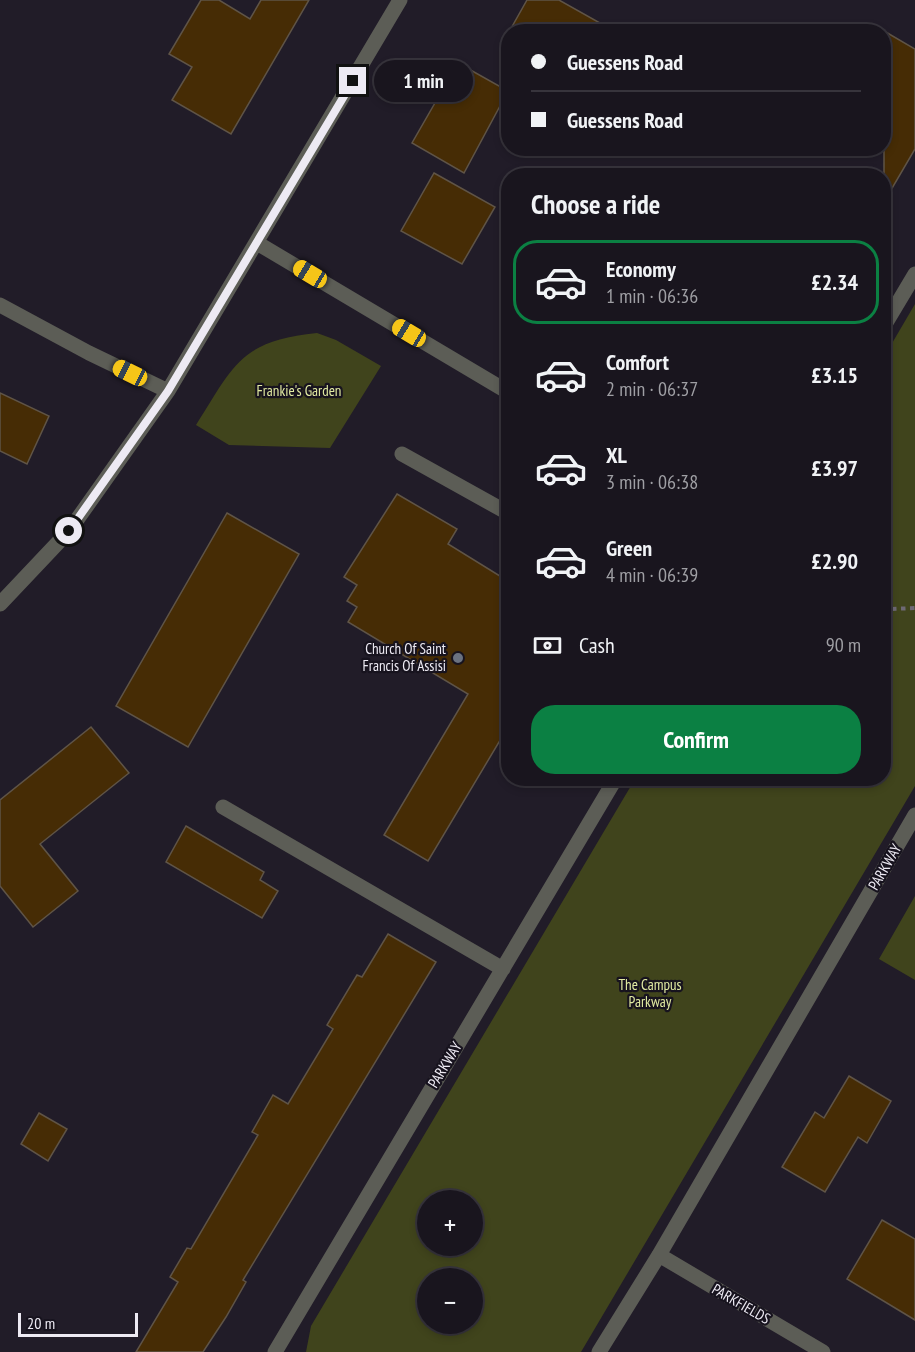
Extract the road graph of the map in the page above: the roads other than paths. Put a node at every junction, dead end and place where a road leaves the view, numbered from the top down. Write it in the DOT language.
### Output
graph roads {
  1 [pos="400,0"];
  2 [pos="257,243"];
  3 [pos="915,274"];
  4 [pos="0,305"];
  5 [pos="891,314"];
  6 [pos="501,388"];
  7 [pos="168,391"];
  8 [pos="402,454"];
  9 [pos="501,509"];
  10 [pos="0,604"];
  11 [pos="611,786"];
  12 [pos="223,807"];
  13 [pos="915,815"];
  14 [pos="503,969"];
  15 [pos="658,1255"];
  16 [pos="275,1352"];
  17 [pos="599,1352"];
  18 [pos="823,1352"];
  1 -- 2 [label="street"];
  2 -- 6 [label="street"];
  2 -- 7 [label="street"];
  3 -- 5 [label="street"];
  4 -- 7 [label="street"];
  7 -- 10 [label="street"];
  8 -- 9 [label="street"];
  11 -- 14 [label="street, PARKWAY"];
  12 -- 14 [label="street"];
  13 -- 15 [label="street, PARKWAY"];
  14 -- 16 [label="street, PARKWAY"];
  15 -- 17 [label="street, PARKWAY"];
  15 -- 18 [label="street, PARKFIELDS"];
}
